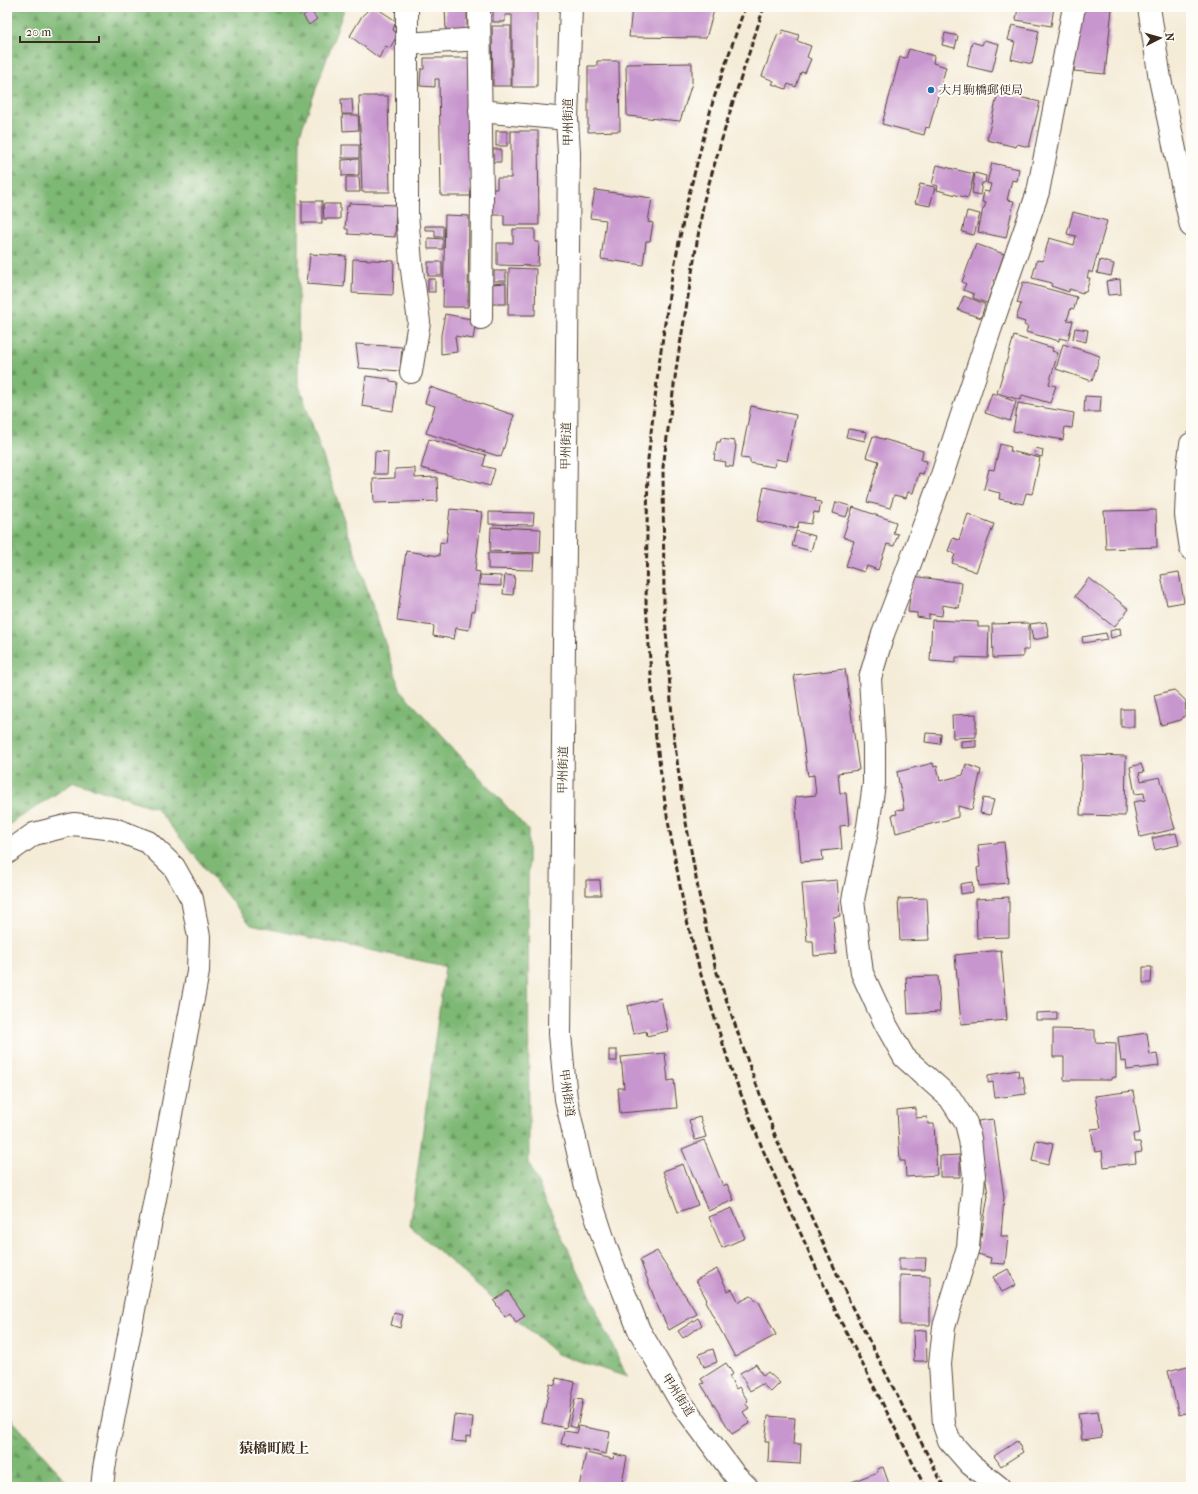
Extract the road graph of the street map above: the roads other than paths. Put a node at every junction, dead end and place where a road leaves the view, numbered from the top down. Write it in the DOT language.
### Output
graph roads {
  1 [pos="407,7"];
  2 [pos="479,7"];
  3 [pos="571,7"];
  4 [pos="1074,7"];
  5 [pos="1148,7"];
  6 [pos="479,39"];
  7 [pos="407,44"];
  8 [pos="480,112"];
  9 [pos="567,119"];
  10 [pos="1191,226"];
  11 [pos="481,318"];
  12 [pos="411,372"];
  13 [pos="1191,444"];
  14 [pos="1191,549"];
  15 [pos="7,853"];
  16 [pos="102,1487"];
  17 [pos="747,1487"];
  18 [pos="999,1487"];
  1 -- 7 [label="main road"];
  2 -- 6 [label="main road"];
  3 -- 9 [label="main road, 甲州街道"];
  4 -- 18 [label="main road"];
  5 -- 10 [label="main road"];
  6 -- 7 [label="main road"];
  6 -- 8 [label="main road"];
  7 -- 12 [label="main road"];
  8 -- 9 [label="main road"];
  8 -- 11 [label="main road"];
  9 -- 17 [label="main road, 甲州街道"];
  13 -- 14 [label="main road"];
  15 -- 16 [label="main road"];
}
